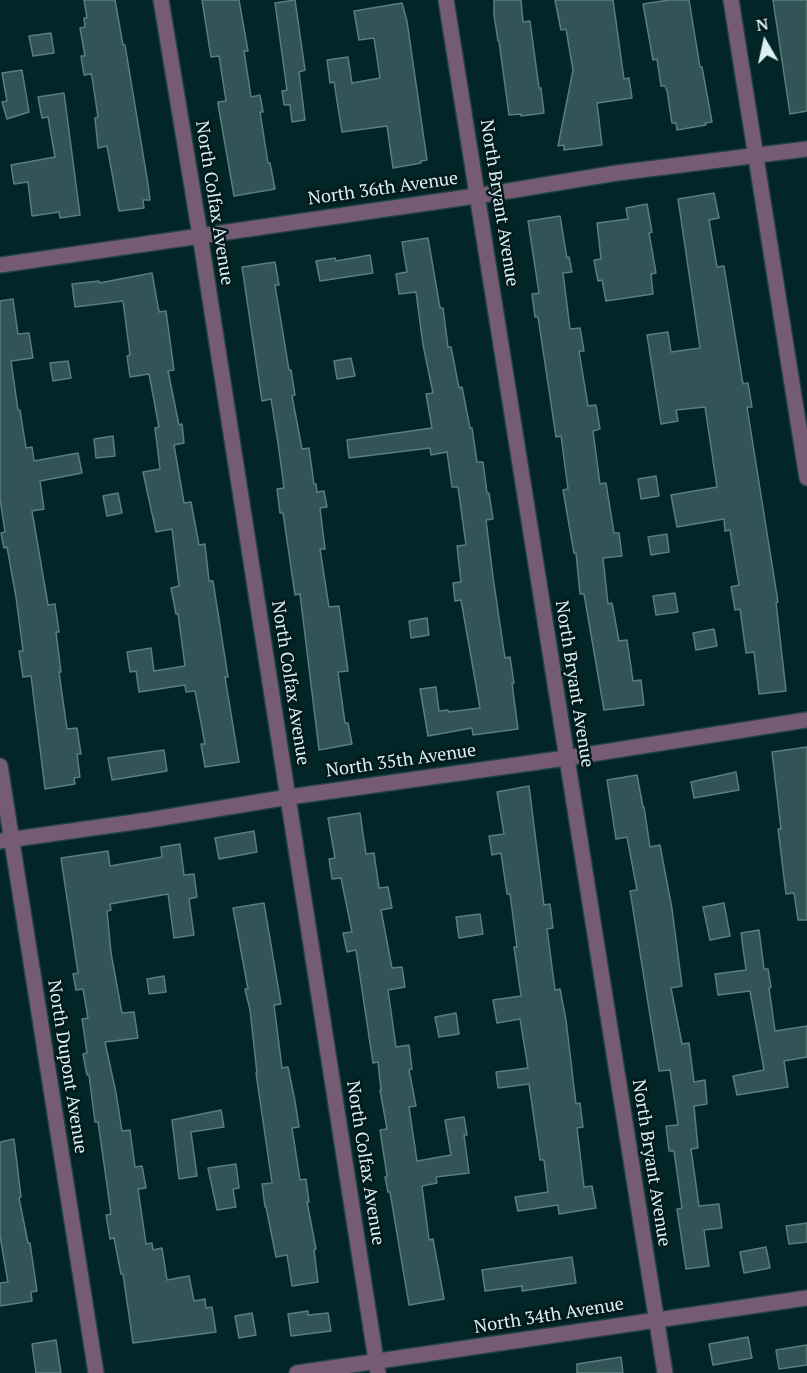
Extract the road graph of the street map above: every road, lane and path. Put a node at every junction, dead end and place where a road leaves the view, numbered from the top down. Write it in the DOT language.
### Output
graph roads {
  1 [pos="161,0"];
  2 [pos="446,0"];
  3 [pos="731,0"];
  4 [pos="807,149"];
  5 [pos="756,156"];
  6 [pos="477,196"];
  7 [pos="200,235"];
  8 [pos="0,266"];
  9 [pos="807,478"];
  10 [pos="807,720"];
  11 [pos="566,758"];
  12 [pos="0,766"];
  13 [pos="289,797"];
  14 [pos="6,841"];
  15 [pos="807,1298"];
  16 [pos="657,1319"];
  17 [pos="377,1367"];
  18 [pos="96,1373"];
  19 [pos="297,1373"];
  20 [pos="665,1373"];
  1 -- 7 [label="street, North Colfax Avenue"];
  2 -- 6 [label="street, North Bryant Avenue"];
  3 -- 5 [label="street"];
  4 -- 5 [label="street, North 36th Avenue"];
  5 -- 6 [label="street, North 36th Avenue"];
  5 -- 9 [label="street"];
  6 -- 7 [label="street, North 36th Avenue"];
  6 -- 11 [label="street, North Bryant Avenue"];
  7 -- 8 [label="street, North 36th Avenue"];
  7 -- 13 [label="street, North Colfax Avenue"];
  10 -- 11 [label="street, North 35th Avenue"];
  11 -- 13 [label="street, North 35th Avenue"];
  11 -- 16 [label="street, North Bryant Avenue"];
  12 -- 14 [label="street, North Dupont Avenue"];
  13 -- 14 [label="street, North 35th Avenue"];
  13 -- 17 [label="street, North Colfax Avenue"];
  14 -- 18 [label="street, North Dupont Avenue"];
  15 -- 16 [label="street, North 34th Avenue"];
  16 -- 17 [label="street, North 34th Avenue"];
  16 -- 20 [label="street, North Bryant Avenue"];
  17 -- 19 [label="street, North 34th Avenue"];
}
